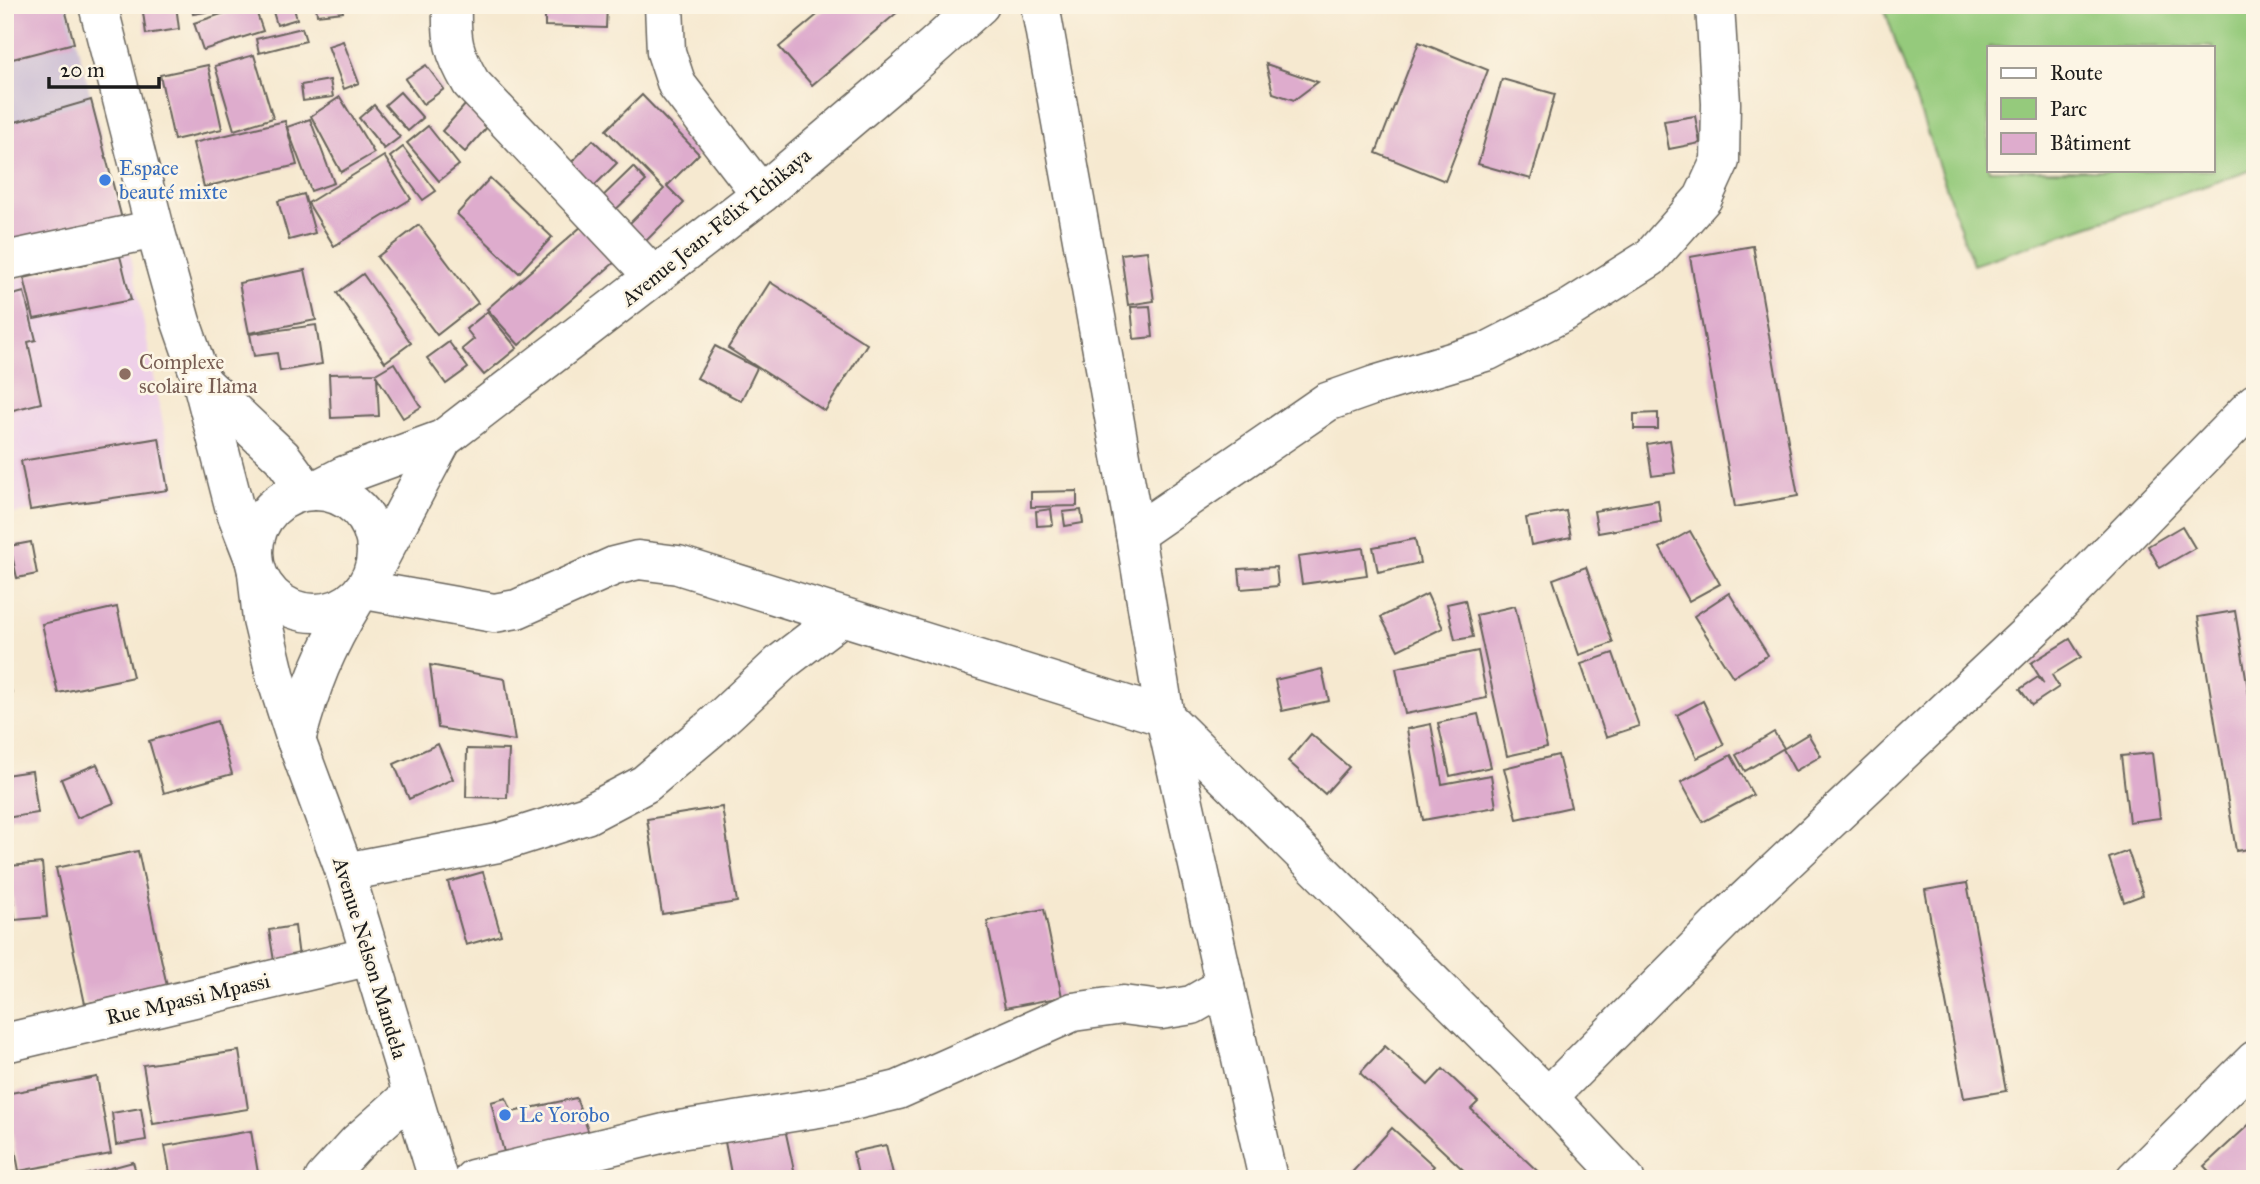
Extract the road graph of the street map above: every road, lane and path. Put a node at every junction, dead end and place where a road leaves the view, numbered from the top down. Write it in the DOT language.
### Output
graph roads {
  1 [pos="98,5"];
  2 [pos="452,5"];
  3 [pos="664,5"];
  4 [pos="980,5"];
  5 [pos="1040,5"];
  6 [pos="1715,5"];
  7 [pos="761,194"];
  8 [pos="155,229"];
  9 [pos="19,258"];
  10 [pos="654,277"];
  11 [pos="202,382"];
  12 [pos="2255,403"];
  13 [pos="443,439"];
  14 [pos="311,491"];
  15 [pos="1135,534"];
  16 [pos="255,565"];
  17 [pos="365,585"];
  18 [pos="841,617"];
  19 [pos="1165,717"];
  20 [pos="296,740"];
  21 [pos="345,872"];
  22 [pos="371,956"];
  23 [pos="1225,986"];
  24 [pos="5,1043"];
  25 [pos="2255,1060"];
  26 [pos="412,1094"];
  27 [pos="1548,1097"];
  28 [pos="488,1177"];
  29 [pos="324,1179"];
  30 [pos="438,1179"];
  31 [pos="1268,1179"];
  32 [pos="1625,1179"];
  33 [pos="2135,1179"];
  1 -- 8 [label="street"];
  2 -- 10 [label="street"];
  3 -- 7 [label="street"];
  4 -- 7 [label="street, Avenue Jean-Félix Tchikaya"];
  5 -- 15 [label="street"];
  6 -- 15 [label="street"];
  7 -- 10 [label="street, Avenue Jean-Félix Tchikaya"];
  8 -- 9 [label="street"];
  8 -- 11 [label="street"];
  10 -- 13 [label="street, Avenue Jean-Félix Tchikaya"];
  11 -- 14 [label="street"];
  11 -- 16 [label="street"];
  12 -- 27 [label="street"];
  13 -- 14 [label="street, Avenue Jean-Félix Tchikaya"];
  13 -- 17 [label="street, Avenue Jean-Félix Tchikaya"];
  14 -- 16 [label="street"];
  14 -- 17 [label="street"];
  15 -- 19 [label="street"];
  16 -- 17 [label="street"];
  16 -- 20 [label="street, Avenue Nelson Mandela"];
  17 -- 18 [label="street"];
  17 -- 20 [label="street, Avenue Jean-Félix Tchikaya"];
  18 -- 19 [label="street"];
  18 -- 21 [label="street"];
  19 -- 23 [label="street"];
  19 -- 27 [label="street"];
  20 -- 21 [label="street, Avenue Nelson Mandela"];
  21 -- 22 [label="street, Avenue Nelson Mandela"];
  22 -- 24 [label="street, Rue Mpassi Mpassi"];
  22 -- 26 [label="street, Avenue Nelson Mandela"];
  23 -- 28 [label="street"];
  23 -- 31 [label="street"];
  25 -- 33 [label="street"];
  26 -- 29 [label="street"];
  26 -- 30 [label="street, Avenue Nelson Mandela"];
  27 -- 32 [label="street"];
}
